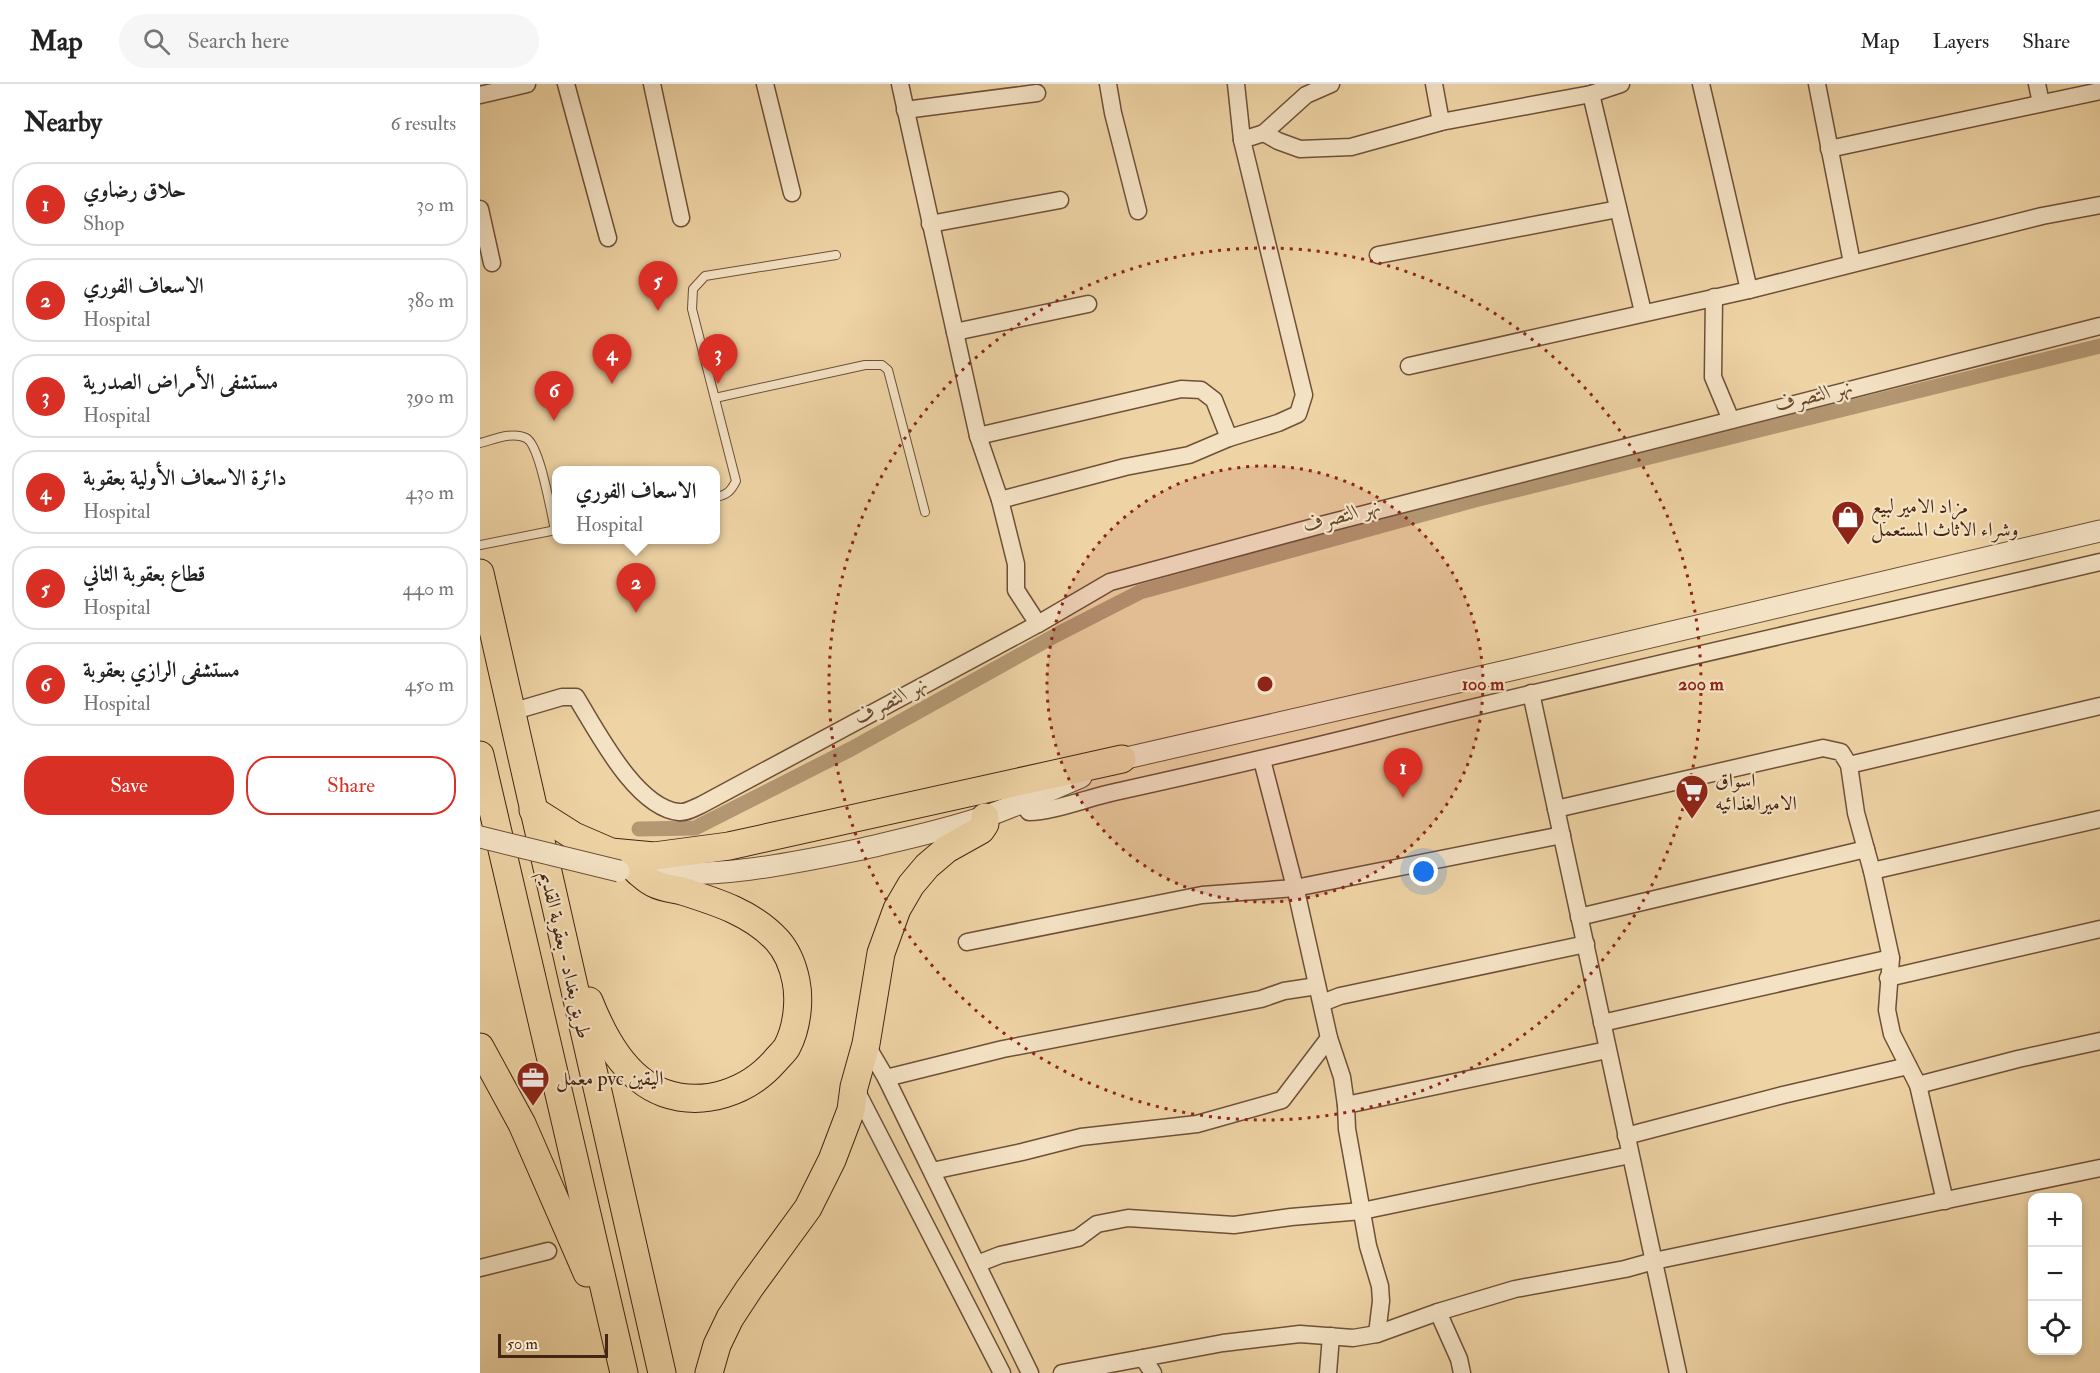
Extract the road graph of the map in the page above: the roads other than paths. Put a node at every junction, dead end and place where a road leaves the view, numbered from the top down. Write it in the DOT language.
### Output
graph roads {
  1 [pos="527,84"];
  2 [pos="566,84"];
  3 [pos="652,84"];
  4 [pos="765,84"];
  5 [pos="900,84"];
  6 [pos="1108,84"];
  7 [pos="1236,84"];
  8 [pos="1331,84"];
  9 [pos="1434,84"];
  10 [pos="1621,84"];
  11 [pos="1701,84"];
  12 [pos="1817,84"];
  13 [pos="2037,84"];
  14 [pos="1561,91"];
  15 [pos="2100,91"];
  16 [pos="1037,93"];
  17 [pos="1591,93"];
  18 [pos="480,95"];
  19 [pos="2042,103"];
  20 [pos="905,110"];
  21 [pos="1441,122"];
  22 [pos="1263,133"];
  23 [pos="1242,140"];
  24 [pos="1829,149"];
  25 [pos="792,193"];
  26 [pos="1060,200"];
  27 [pos="2100,205"];
  28 [pos="480,209"];
  29 [pos="1618,209"];
  30 [pos="1138,211"];
  31 [pos="681,218"];
  32 [pos="930,224"];
  33 [pos="608,238"];
  34 [pos="836,255"];
  35 [pos="1378,255"];
  36 [pos="492,263"];
  37 [pos="1852,263"];
  38 [pos="1749,290"];
  39 [pos="1714,297"];
  40 [pos="1088,304"];
  41 [pos="1643,312"];
  42 [pos="2100,326"];
  43 [pos="955,332"];
  44 [pos="1409,366"];
  45 [pos="715,399"];
  46 [pos="1731,420"];
  47 [pos="978,436"];
  48 [pos="1229,438"];
  49 [pos="480,443"];
  50 [pos="720,496"];
  51 [pos="1000,500"];
  52 [pos="924,512"];
  53 [pos="552,514"];
  54 [pos="552,531"];
  55 [pos="2100,531"];
  56 [pos="480,545"];
  57 [pos="2100,562"];
  58 [pos="480,573"];
  59 [pos="1038,624"];
  60 [pos="488,644"];
  61 [pos="1530,693"];
  62 [pos="2100,706"];
  63 [pos="511,712"];
  64 [pos="480,755"];
  65 [pos="1122,759"];
  66 [pos="1262,759"];
  67 [pos="1849,765"];
  68 [pos="1022,802"];
  69 [pos="1556,809"];
  70 [pos="533,810"];
  71 [pos="985,817"];
  72 [pos="2100,819"];
  73 [pos="1562,835"];
  74 [pos="480,837"];
  75 [pos="1866,849"];
  76 [pos="628,871"];
  77 [pos="1872,872"];
  78 [pos="1295,888"];
  79 [pos="1580,917"];
  80 [pos="559,926"];
  81 [pos="2100,929"];
  82 [pos="967,942"];
  83 [pos="1586,944"];
  84 [pos="1891,958"];
  85 [pos="1888,978"];
  86 [pos="1317,986"];
  87 [pos="1322,1003"];
  88 [pos="1602,1023"];
  89 [pos="1329,1038"];
  90 [pos="2100,1041"];
  91 [pos="866,1044"];
  92 [pos="480,1047"];
  93 [pos="1607,1050"];
  94 [pos="1908,1066"];
  95 [pos="886,1078"];
  96 [pos="1918,1085"];
  97 [pos="854,1087"];
  98 [pos="1346,1105"];
  99 [pos="1626,1136"];
  100 [pos="1630,1155"];
  101 [pos="2100,1168"];
  102 [pos="932,1171"];
  103 [pos="1945,1201"];
  104 [pos="1362,1211"];
  105 [pos="548,1251"];
  106 [pos="1654,1261"];
  107 [pos="977,1264"];
  108 [pos="480,1268"];
  109 [pos="1438,1312"];
  110 [pos="1377,1334"];
  111 [pos="1331,1336"];
  112 [pos="615,1339"];
  113 [pos="1017,1344"];
  114 [pos="993,1354"];
  115 [pos="1143,1358"];
  116 [pos="624,1373"];
  117 [pos="662,1373"];
  118 [pos="709,1373"];
  119 [pos="1002,1373"];
  120 [pos="1030,1373"];
  121 [pos="1062,1373"];
  122 [pos="1153,1373"];
  123 [pos="1328,1373"];
  124 [pos="1462,1373"];
  125 [pos="1678,1373"];
  1 -- 18 [label="street"];
  2 -- 33 [label="street"];
  3 -- 31 [label="street"];
  4 -- 25 [label="street"];
  5 -- 20 [label="street"];
  6 -- 30 [label="street"];
  7 -- 23 [label="street"];
  8 -- 22 [label="street"];
  9 -- 21 [label="street"];
  10 -- 17 [label="street"];
  11 -- 38 [label="street"];
  12 -- 24 [label="street"];
  13 -- 19 [label="street"];
  14 -- 17 [label="street"];
  14 -- 21 [label="street"];
  15 -- 19 [label="street"];
  16 -- 20 [label="street"];
  17 -- 29 [label="street"];
  19 -- 24 [label="street"];
  20 -- 32 [label="street"];
  21 -- 22 [label="street"];
  22 -- 23 [label="street"];
  23 -- 48 [label="street"];
  24 -- 37 [label="street"];
  26 -- 32 [label="street"];
  27 -- 37 [label="street"];
  28 -- 36 [label="street"];
  29 -- 35 [label="street"];
  29 -- 41 [label="street"];
  32 -- 43 [label="street"];
  34 -- 45 [label="lane"];
  37 -- 38 [label="street"];
  38 -- 39 [label="street"];
  39 -- 41 [label="street"];
  39 -- 46 [label="street"];
  40 -- 43 [label="street"];
  41 -- 44 [label="street"];
  42 -- 46 [label="street"];
  43 -- 47 [label="street"];
  45 -- 50 [label="lane"];
  45 -- 52 [label="lane"];
  46 -- 59 [label="street"];
  47 -- 48 [label="street"];
  47 -- 51 [label="street"];
  48 -- 51 [label="street"];
  49 -- 53 [label="lane"];
  51 -- 59 [label="street"];
  54 -- 56 [label="lane"];
  55 -- 65 [label="street"];
  57 -- 61 [label="street"];
  58 -- 60 [label="highway, طريق بغداد - بعقوبة القديم"];
  59 -- 63 [label="street"];
  60 -- 63 [label="highway, طريق بغداد - بعقوبة القديم"];
  61 -- 66 [label="street"];
  61 -- 69 [label="street"];
  62 -- 67 [label="street"];
  63 -- 70 [label="highway, طريق بغداد - بعقوبة القديم"];
  64 -- 112 [label="highway, طريق بغداد - بعقوبة القديم"];
  65 -- 68 [label="street"];
  65 -- 70 [label="highway"];
  66 -- 68 [label="street"];
  66 -- 78 [label="street"];
  67 -- 69 [label="street"];
  67 -- 75 [label="street"];
  68 -- 71 [label="street"];
  69 -- 73 [label="street"];
  70 -- 80 [label="highway, طريق بغداد - بعقوبة القديم"];
  71 -- 76 [label="street"];
  71 -- 91 [label="highway"];
  72 -- 77 [label="street"];
  73 -- 78 [label="street"];
  73 -- 79 [label="street"];
  74 -- 76 [label="street, bridge"];
  75 -- 77 [label="street"];
  75 -- 79 [label="street"];
  76 -- 80 [label="highway"];
  77 -- 84 [label="street"];
  78 -- 82 [label="street"];
  78 -- 86 [label="street"];
  79 -- 83 [label="street"];
  80 -- 117 [label="highway, طريق بغداد - بعقوبة القديم"];
  81 -- 85 [label="street"];
  83 -- 87 [label="street"];
  83 -- 88 [label="street"];
  84 -- 85 [label="street"];
  84 -- 88 [label="street"];
  85 -- 94 [label="street"];
  86 -- 87 [label="street"];
  86 -- 95 [label="street"];
  87 -- 89 [label="street"];
  88 -- 93 [label="street"];
  89 -- 98 [label="street"];
  89 -- 102 [label="street"];
  90 -- 96 [label="street"];
  91 -- 95 [label="street"];
  91 -- 97 [label="highway"];
  92 -- 112 [label="highway"];
  93 -- 98 [label="street"];
  93 -- 99 [label="street"];
  94 -- 96 [label="street"];
  94 -- 99 [label="street"];
  95 -- 102 [label="street"];
  96 -- 103 [label="street"];
  97 -- 114 [label="street"];
  97 -- 118 [label="highway"];
  98 -- 104 [label="street"];
  99 -- 100 [label="street"];
  100 -- 104 [label="street"];
  100 -- 106 [label="street"];
  101 -- 103 [label="street"];
  102 -- 107 [label="street"];
  103 -- 106 [label="street"];
  104 -- 107 [label="street"];
  104 -- 110 [label="street"];
  105 -- 108 [label="street"];
  106 -- 109 [label="street"];
  106 -- 125 [label="street"];
  107 -- 113 [label="street"];
  109 -- 110 [label="street"];
  109 -- 124 [label="street"];
  110 -- 111 [label="street"];
  111 -- 115 [label="street"];
  111 -- 123 [label="street"];
  112 -- 116 [label="highway, طريق بغداد - بعقوبة القديم"];
  113 -- 114 [label="street"];
  113 -- 120 [label="street"];
  114 -- 119 [label="street"];
  115 -- 121 [label="street"];
  115 -- 122 [label="street"];
}
